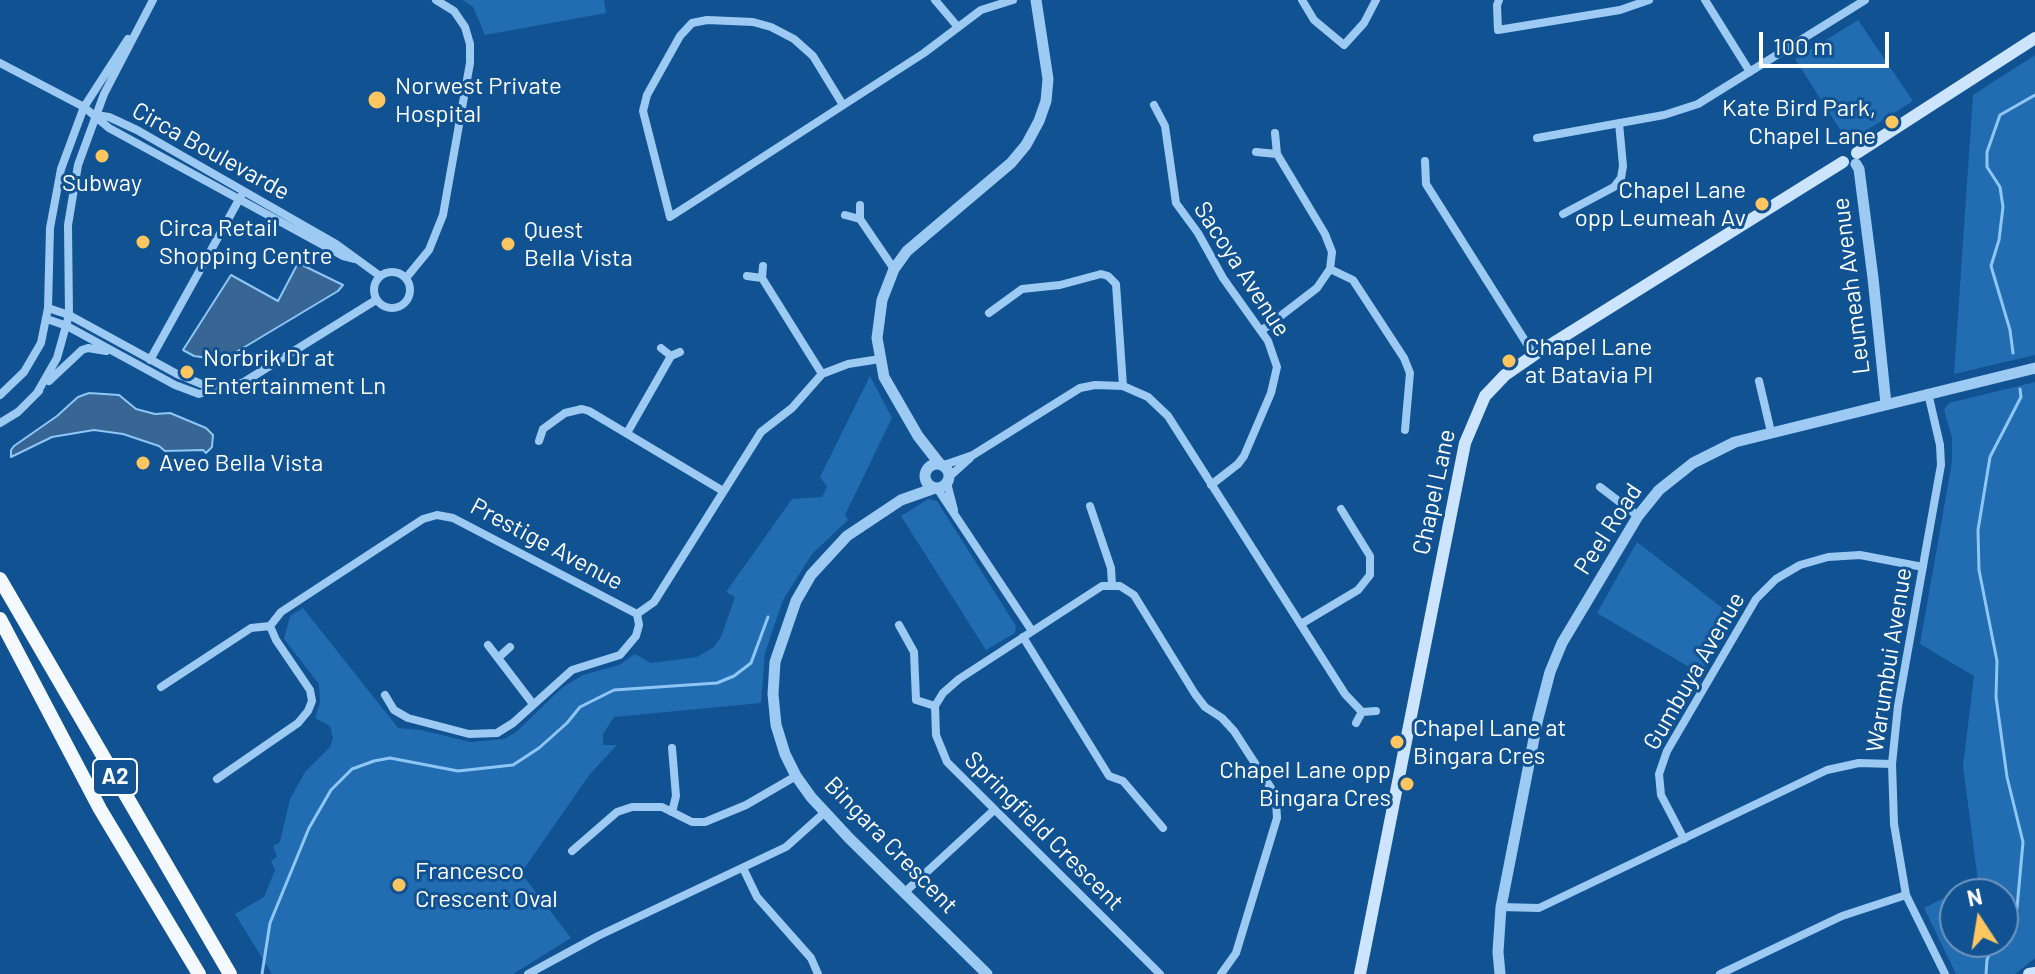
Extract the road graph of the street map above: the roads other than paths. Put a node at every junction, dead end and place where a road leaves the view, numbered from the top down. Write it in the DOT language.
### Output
graph roads {
  1 [pos="153,0"];
  2 [pos="436,0"];
  3 [pos="935,0"];
  4 [pos="1013,0"];
  5 [pos="1036,0"];
  6 [pos="1302,0"];
  7 [pos="1376,0"];
  8 [pos="1499,0"];
  9 [pos="1649,0"];
  10 [pos="1705,0"];
  11 [pos="1865,0"];
  12 [pos="1850,4"];
  13 [pos="140,22"];
  14 [pos="957,26"];
  15 [pos="2035,38"];
  16 [pos="0,63"];
  17 [pos="1750,72"];
  18 [pos="843,105"];
  19 [pos="1154,105"];
  20 [pos="84,107"];
  21 [pos="95,115"];
  22 [pos="1619,123"];
  23 [pos="1275,133"];
  24 [pos="1537,138"];
  25 [pos="1256,152"];
  26 [pos="1277,154"];
  27 [pos="1852,160"];
  28 [pos="1425,161"];
  29 [pos="241,195"];
  30 [pos="860,205"];
  31 [pos="1563,214"];
  32 [pos="845,215"];
  33 [pos="860,219"];
  34 [pos="763,266"];
  35 [pos="894,269"];
  36 [pos="1330,269"];
  37 [pos="380,276"];
  38 [pos="747,276"];
  39 [pos="406,278"];
  40 [pos="762,278"];
  41 [pos="376,300"];
  42 [pos="48,308"];
  43 [pos="989,313"];
  44 [pos="69,315"];
  45 [pos="47,319"];
  46 [pos="67,326"];
  47 [pos="1261,331"];
  48 [pos="661,348"];
  49 [pos="118,354"];
  50 [pos="1534,355"];
  51 [pos="880,359"];
  52 [pos="150,360"];
  53 [pos="2035,368"];
  54 [pos="822,374"];
  55 [pos="1759,381"];
  56 [pos="1123,386"];
  57 [pos="217,390"];
  58 [pos="37,393"];
  59 [pos="1928,393"];
  60 [pos="0,395"];
  61 [pos="1886,404"];
  62 [pos="0,423"];
  63 [pos="1405,430"];
  64 [pos="1771,432"];
  65 [pos="627,433"];
  66 [pos="539,441"];
  67 [pos="938,476"];
  68 [pos="1211,485"];
  69 [pos="1600,487"];
  70 [pos="723,491"];
  71 [pos="1090,506"];
  72 [pos="1341,509"];
  73 [pos="1638,516"];
  74 [pos="1923,567"];
  75 [pos="0,579"];
  76 [pos="1112,585"];
  77 [pos="637,614"];
  78 [pos="0,619"];
  79 [pos="1301,624"];
  80 [pos="899,625"];
  81 [pos="270,626"];
  82 [pos="1032,631"];
  83 [pos="1023,637"];
  84 [pos="488,645"];
  85 [pos="510,647"];
  86 [pos="498,658"];
  87 [pos="161,687"];
  88 [pos="385,695"];
  89 [pos="533,704"];
  90 [pos="935,706"];
  91 [pos="1376,711"];
  92 [pos="1362,712"];
  93 [pos="1356,723"];
  94 [pos="672,748"];
  95 [pos="1892,764"];
  96 [pos="796,776"];
  97 [pos="217,779"];
  98 [pos="993,811"];
  99 [pos="672,812"];
  100 [pos="824,813"];
  101 [pos="1163,828"];
  102 [pos="1684,839"];
  103 [pos="572,851"];
  104 [pos="743,868"];
  105 [pos="905,892"];
  106 [pos="1906,895"];
  107 [pos="1501,907"];
  108 [pos="2035,973"];
  109 [pos="199,974"];
  110 [pos="230,974"];
  111 [pos="529,974"];
  112 [pos="818,974"];
  113 [pos="987,974"];
  114 [pos="1160,974"];
  115 [pos="1221,974"];
  116 [pos="1360,974"];
  117 [pos="1500,974"];
  118 [pos="1720,974"];
  119 [pos="1945,974"];
  120 [pos="2029,974"];
  1 -- 13 [label="street"];
  2 -- 39 [label="street"];
  3 -- 14 [label="street"];
  4 -- 14 [label="street"];
  5 -- 35 [label="street"];
  6 -- 7 [label="street"];
  8 -- 9 [label="street"];
  10 -- 17 [label="street"];
  11 -- 12 [label="street"];
  12 -- 17 [label="street"];
  13 -- 20 [label="street"];
  13 -- 21 [label="street"];
  14 -- 18 [label="street"];
  15 -- 27 [label="main road, Chapel Lane"];
  16 -- 20 [label="street, Circa Boulevarde"];
  17 -- 22 [label="street"];
  18 -- 18 [label="street"];
  19 -- 47 [label="street, Sacoya Avenue"];
  20 -- 21 [label="street, Circa Boulevarde"];
  20 -- 42 [label="street"];
  21 -- 29 [label="street, Circa Boulevarde"];
  21 -- 44 [label="street"];
  22 -- 24 [label="street"];
  22 -- 31 [label="street"];
  23 -- 26 [label="street"];
  25 -- 26 [label="street"];
  26 -- 36 [label="street"];
  27 -- 50 [label="main road, Chapel Lane"];
  27 -- 61 [label="street, Leumeah Avenue"];
  28 -- 50 [label="street"];
  29 -- 37 [label="street, Circa Boulevarde"];
  29 -- 52 [label="street"];
  30 -- 33 [label="street"];
  32 -- 33 [label="street"];
  33 -- 35 [label="street"];
  34 -- 40 [label="street"];
  35 -- 51 [label="street"];
  36 -- 47 [label="street"];
  36 -- 63 [label="street"];
  37 -- 39 [label="street"];
  37 -- 41 [label="street"];
  38 -- 40 [label="street"];
  39 -- 41 [label="street"];
  40 -- 54 [label="street"];
  41 -- 57 [label="street"];
  42 -- 44 [label="street"];
  42 -- 45 [label="street"];
  43 -- 56 [label="street"];
  44 -- 46 [label="street"];
  44 -- 52 [label="street"];
  45 -- 46 [label="street"];
  45 -- 60 [label="street"];
  46 -- 49 [label="street"];
  46 -- 58 [label="street"];
  47 -- 68 [label="street, Sacoya Avenue"];
  48 -- 65 [label="street"];
  49 -- 57 [label="street"];
  49 -- 58 [label="street"];
  50 -- 116 [label="main road, Chapel Lane"];
  51 -- 54 [label="street"];
  51 -- 67 [label="street"];
  52 -- 57 [label="street"];
  53 -- 59 [label="street, Peel Road"];
  54 -- 70 [label="street, Prestige Avenue"];
  55 -- 64 [label="street"];
  56 -- 67 [label="street, Bingara Crescent"];
  56 -- 68 [label="street"];
  58 -- 62 [label="street"];
  59 -- 61 [label="street, Peel Road"];
  59 -- 74 [label="street, Warumbui Avenue"];
  61 -- 64 [label="street, Peel Road"];
  64 -- 73 [label="street, Peel Road"];
  65 -- 66 [label="street"];
  65 -- 70 [label="street"];
  67 -- 82 [label="street"];
  67 -- 96 [label="street, Bingara Crescent"];
  68 -- 79 [label="street"];
  69 -- 73 [label="street"];
  70 -- 77 [label="street, Prestige Avenue"];
  71 -- 76 [label="street"];
  72 -- 79 [label="street"];
  73 -- 107 [label="street, Peel Road"];
  74 -- 95 [label="street, Warumbui Avenue"];
  74 -- 102 [label="street, Gumbuya Avenue"];
  75 -- 110 [label="highway, A2"];
  76 -- 82 [label="street"];
  76 -- 115 [label="street"];
  77 -- 81 [label="street, Prestige Avenue"];
  77 -- 89 [label="street"];
  78 -- 109 [label="highway, A2"];
  79 -- 92 [label="street"];
  80 -- 90 [label="street"];
  81 -- 87 [label="street"];
  81 -- 97 [label="street"];
  82 -- 83 [label="street"];
  83 -- 90 [label="street"];
  83 -- 101 [label="street"];
  84 -- 86 [label="street"];
  85 -- 86 [label="street"];
  86 -- 89 [label="street"];
  88 -- 89 [label="street"];
  90 -- 98 [label="street, Springfield Crescent"];
  91 -- 92 [label="street"];
  92 -- 93 [label="street"];
  94 -- 99 [label="street"];
  95 -- 102 [label="street"];
  95 -- 106 [label="street, Warumbui Avenue"];
  96 -- 99 [label="street"];
  96 -- 100 [label="street, Bingara Crescent"];
  98 -- 105 [label="street"];
  98 -- 114 [label="street, Springfield Crescent"];
  99 -- 103 [label="street"];
  100 -- 104 [label="street"];
  100 -- 105 [label="street, Bingara Crescent"];
  102 -- 107 [label="street"];
  104 -- 111 [label="street"];
  104 -- 112 [label="street"];
  105 -- 113 [label="street, Bingara Crescent"];
  106 -- 118 [label="street"];
  106 -- 119 [label="street, Warumbui Avenue"];
  107 -- 117 [label="street, Peel Road"];
  108 -- 120 [label="main road"];
}
